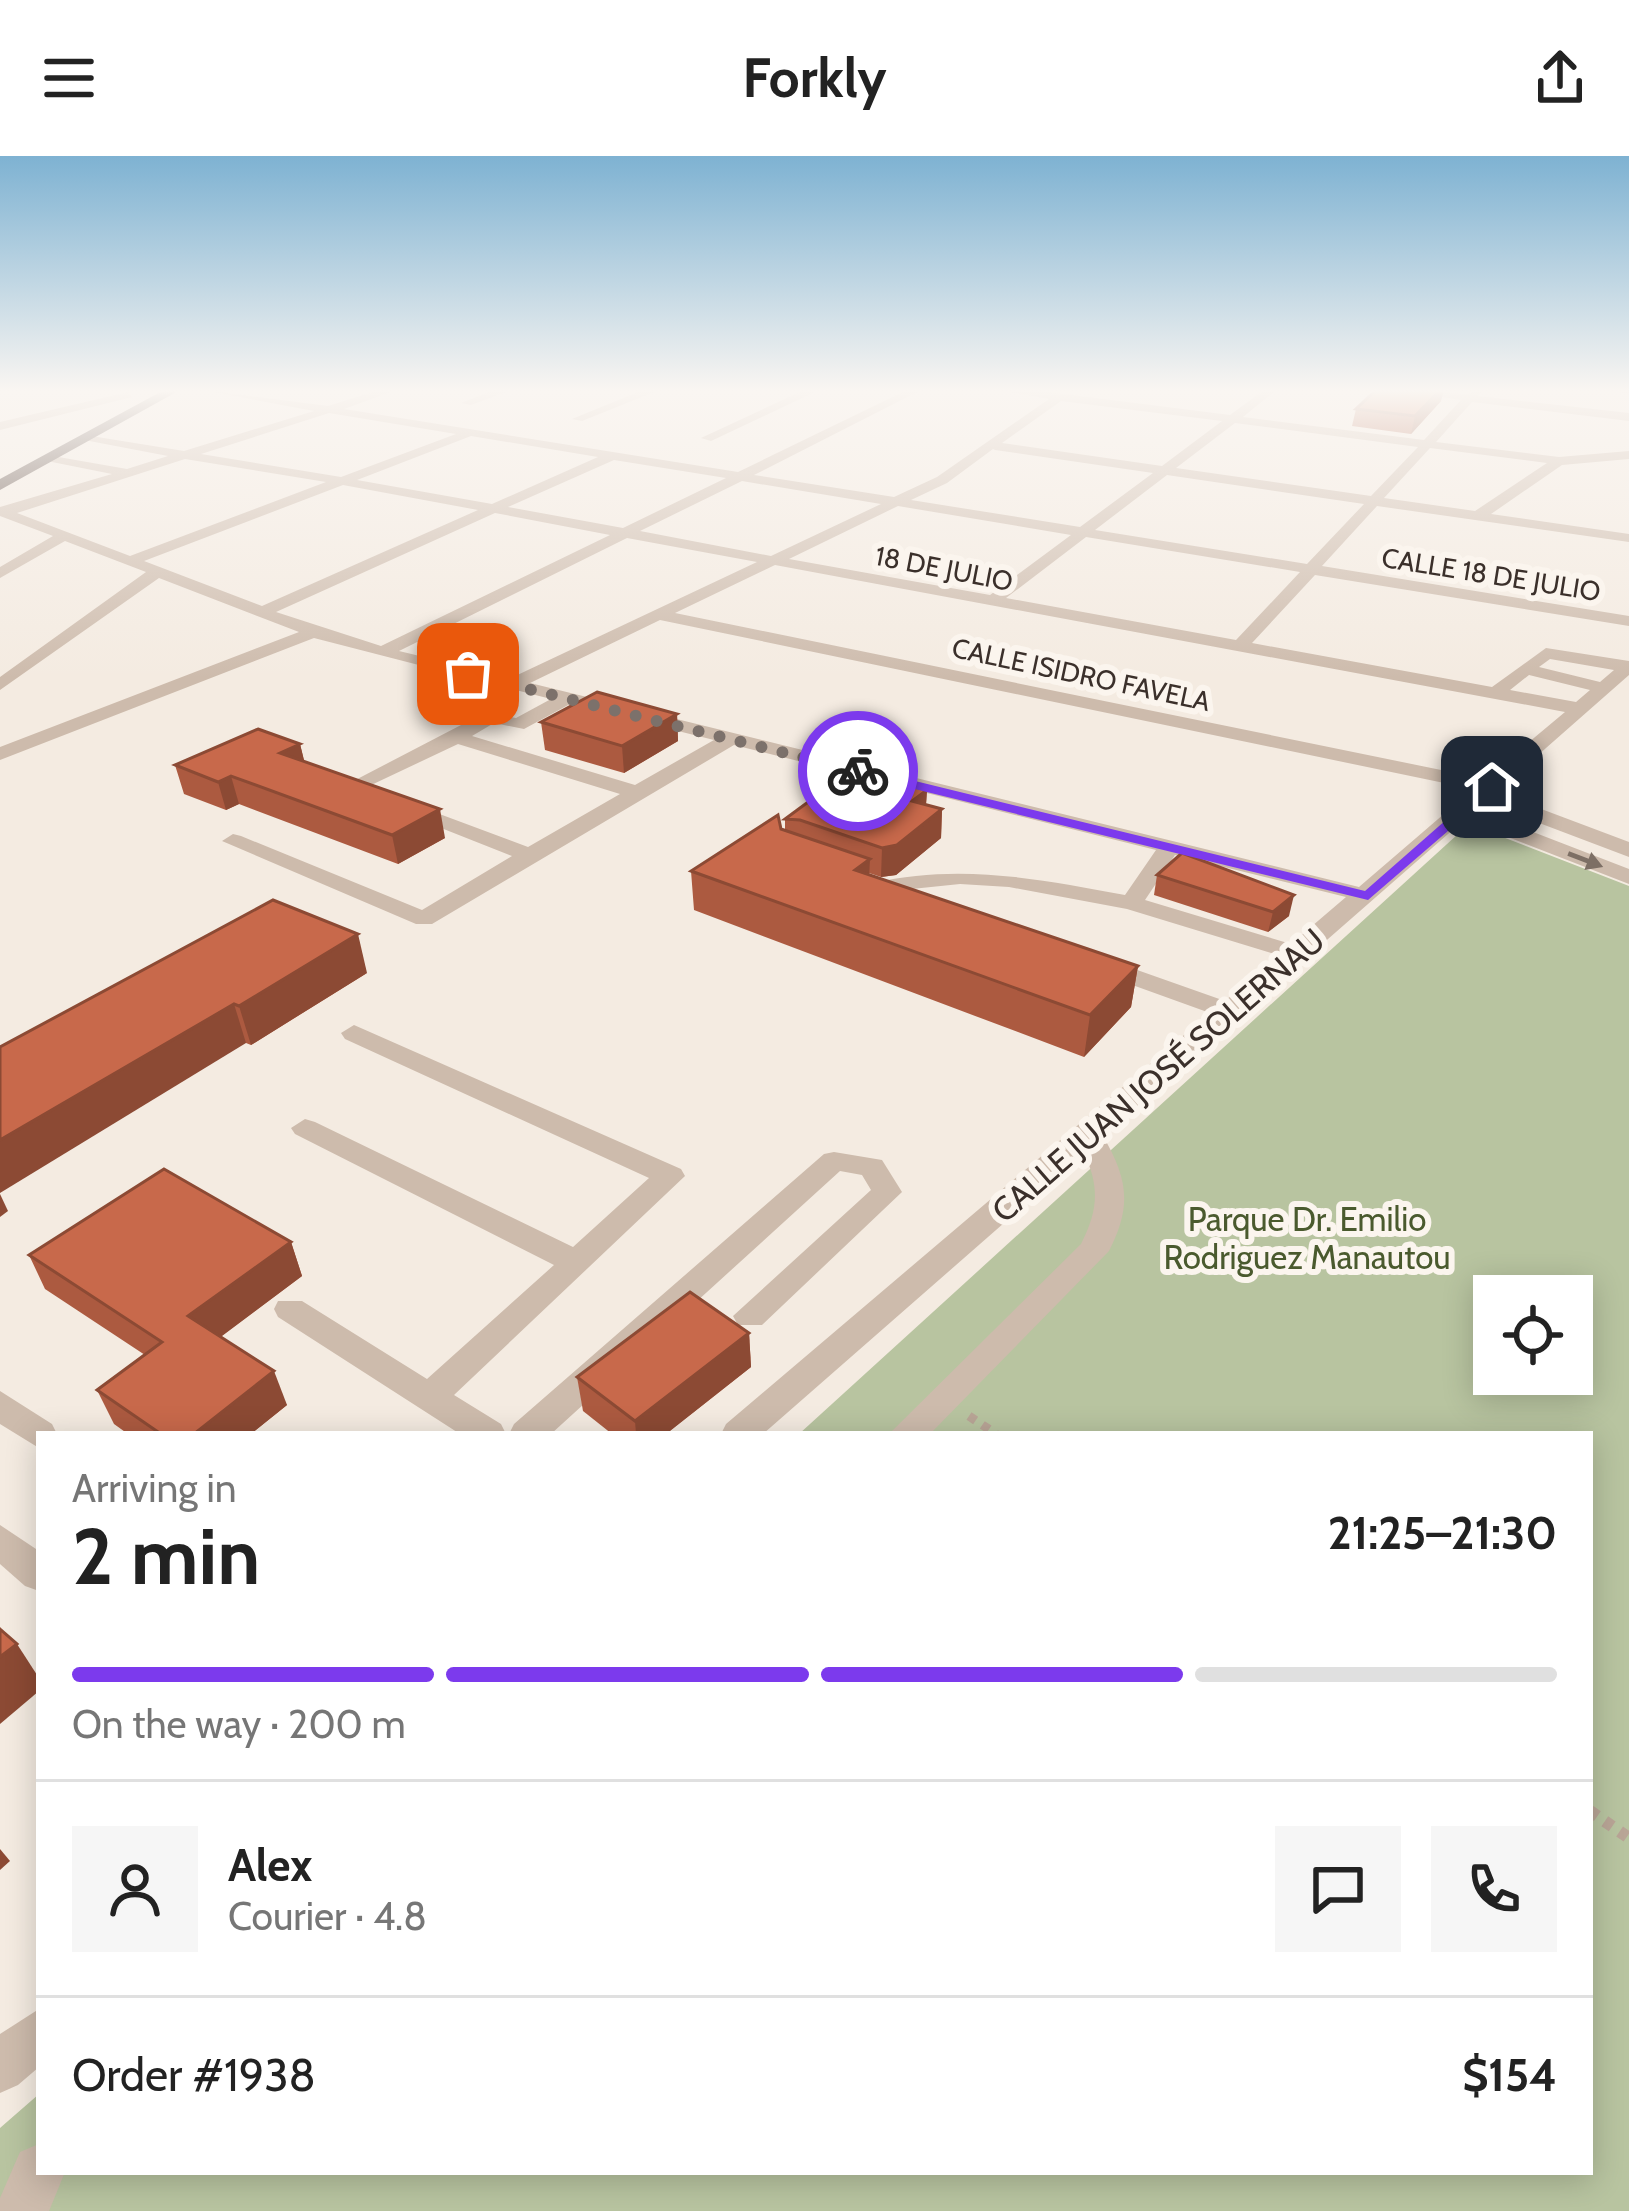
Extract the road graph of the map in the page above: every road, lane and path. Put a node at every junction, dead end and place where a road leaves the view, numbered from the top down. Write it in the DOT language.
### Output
graph roads {
  1 [pos="87,486"];
  2 [pos="321,486"];
  3 [pos="368,486"];
  4 [pos="544,486"];
  5 [pos="723,486"];
  6 [pos="803,486"];
  7 [pos="929,486"];
  8 [pos="1146,486"];
  9 [pos="1280,486"];
  10 [pos="1387,486"];
  11 [pos="1522,486"];
  12 [pos="1373,499"];
  13 [pos="894,501"];
  14 [pos="492,509"];
  15 [pos="2,512"];
  16 [pos="1478,516"];
  17 [pos="1084,533"];
  18 [pos="627,534"];
  19 [pos="64,536"];
  20 [pos="1629,538"];
  21 [pos="130,560"];
  22 [pos="769,560"];
  23 [pos="1308,570"];
  24 [pos="158,571"];
  25 [pos="0,573"];
  26 [pos="991,602"];
  27 [pos="264,611"];
  28 [pos="658,615"];
  29 [pos="1629,621"];
  30 [pos="314,632"];
  31 [pos="1239,647"];
  32 [pos="383,652"];
  33 [pos="1629,666"];
  34 [pos="1525,669"];
  35 [pos="0,685"];
  36 [pos="511,685"];
  37 [pos="1496,693"];
  38 [pos="1603,698"];
  39 [pos="566,699"];
  40 [pos="456,736"];
  41 [pos="730,739"];
  42 [pos="0,754"];
  43 [pos="638,793"];
  44 [pos="1480,798"];
  45 [pos="233,841"];
  46 [pos="1168,848"];
  47 [pos="1629,850"];
  48 [pos="530,855"];
  49 [pos="1629,877"];
  50 [pos="1368,896"];
  51 [pos="1131,903"];
  52 [pos="925,904"];
  53 [pos="1300,954"];
  54 [pos="1079,958"];
  55 [pos="1232,1012"];
  56 [pos="354,1034"];
  57 [pos="304,1128"];
  58 [pos="1088,1135"];
  59 [pos="577,1262"];
  60 [pos="290,1309"];
  61 [pos="750,1316"];
  62 [pos="431,1396"];
  63 [pos="0,1405"];
  64 [pos="484,1431"];
  65 [pos="530,1431"];
  66 [pos="743,1431"];
  67 [pos="910,1431"];
  68 [pos="36,1432"];
  69 [pos="0,1541"];
  70 [pos="36,1571"];
  71 [pos="1593,1813"];
  72 [pos="1629,1838"];
  73 [pos="36,2037"];
  74 [pos="0,2067"];
  75 [pos="37,2175"];
  76 [pos="22,2211"];
  1 -- 15 [label="street"];
  2 -- 21 [label="street"];
  3 -- 14 [label="street, 18 DE JULIO"];
  4 -- 14 [label="street"];
  5 -- 18 [label="street"];
  6 -- 13 [label="street, CALLE 18 DE JULIO"];
  7 -- 13 [label="street"];
  8 -- 17 [label="street"];
  9 -- 12 [label="street"];
  10 -- 12 [label="street"];
  11 -- 16 [label="street"];
  12 -- 16 [label="street"];
  12 -- 23 [label="street"];
  13 -- 17 [label="street, CALLE 18 DE JULIO"];
  13 -- 22 [label="street"];
  14 -- 18 [label="street, 18 DE JULIO"];
  14 -- 27 [label="street"];
  15 -- 19 [label="street"];
  16 -- 20 [label="street"];
  17 -- 23 [label="street, CALLE 18 DE JULIO"];
  17 -- 26 [label="street"];
  18 -- 22 [label="street, 18 DE JULIO"];
  18 -- 32 [label="street"];
  19 -- 21 [label="street"];
  19 -- 25 [label="street"];
  21 -- 24 [label="street"];
  22 -- 26 [label="street, 18 DE JULIO"];
  22 -- 28 [label="street"];
  23 -- 29 [label="street, CALLE 18 DE JULIO"];
  23 -- 31 [label="street"];
  24 -- 27 [label="street"];
  24 -- 35 [label="street"];
  26 -- 31 [label="street, 18 DE JULIO"];
  27 -- 30 [label="street"];
  28 -- 36 [label="street"];
  28 -- 44 [label="street, CALLE ISIDRO FAVELA"];
  30 -- 32 [label="street"];
  30 -- 42 [label="street"];
  31 -- 37 [label="street, 18 DE JULIO"];
  32 -- 36 [label="street"];
  33 -- 34 [label="street"];
  33 -- 38 [label="street, CALLE JUAN JOSÉ SOLERNAU"];
  34 -- 37 [label="street"];
  34 -- 38 [label="street"];
  36 -- 39 [label="street"];
  37 -- 38 [label="street, 18 DE JULIO"];
  38 -- 44 [label="street, CALLE JUAN JOSÉ SOLERNAU"];
  39 -- 40 [label="street"];
  39 -- 41 [label="street"];
  40 -- 43 [label="street"];
  40 -- 48 [label="street"];
  41 -- 43 [label="street"];
  41 -- 46 [label="street"];
  43 -- 48 [label="street"];
  44 -- 47 [label="street"];
  44 -- 49 [label="street, one-way"];
  44 -- 50 [label="street, CALLE JUAN JOSÉ SOLERNAU"];
  45 -- 48 [label="street"];
  46 -- 50 [label="street"];
  46 -- 51 [label="street"];
  50 -- 53 [label="street, CALLE JUAN JOSÉ SOLERNAU"];
  51 -- 52 [label="street"];
  51 -- 53 [label="street"];
  53 -- 55 [label="street, CALLE JUAN JOSÉ SOLERNAU"];
  54 -- 55 [label="street"];
  55 -- 58 [label="street, CALLE JUAN JOSÉ SOLERNAU"];
  56 -- 59 [label="street"];
  57 -- 59 [label="street"];
  58 -- 66 [label="street, CALLE JUAN JOSÉ SOLERNAU"];
  58 -- 67 [label="street"];
  59 -- 62 [label="street"];
  60 -- 62 [label="street"];
  61 -- 65 [label="street"];
  62 -- 64 [label="street"];
  63 -- 68 [label="street"];
  69 -- 70 [label="street"];
  71 -- 72 [label="path"];
  73 -- 74 [label="street"];
  75 -- 76 [label="street"];
}
